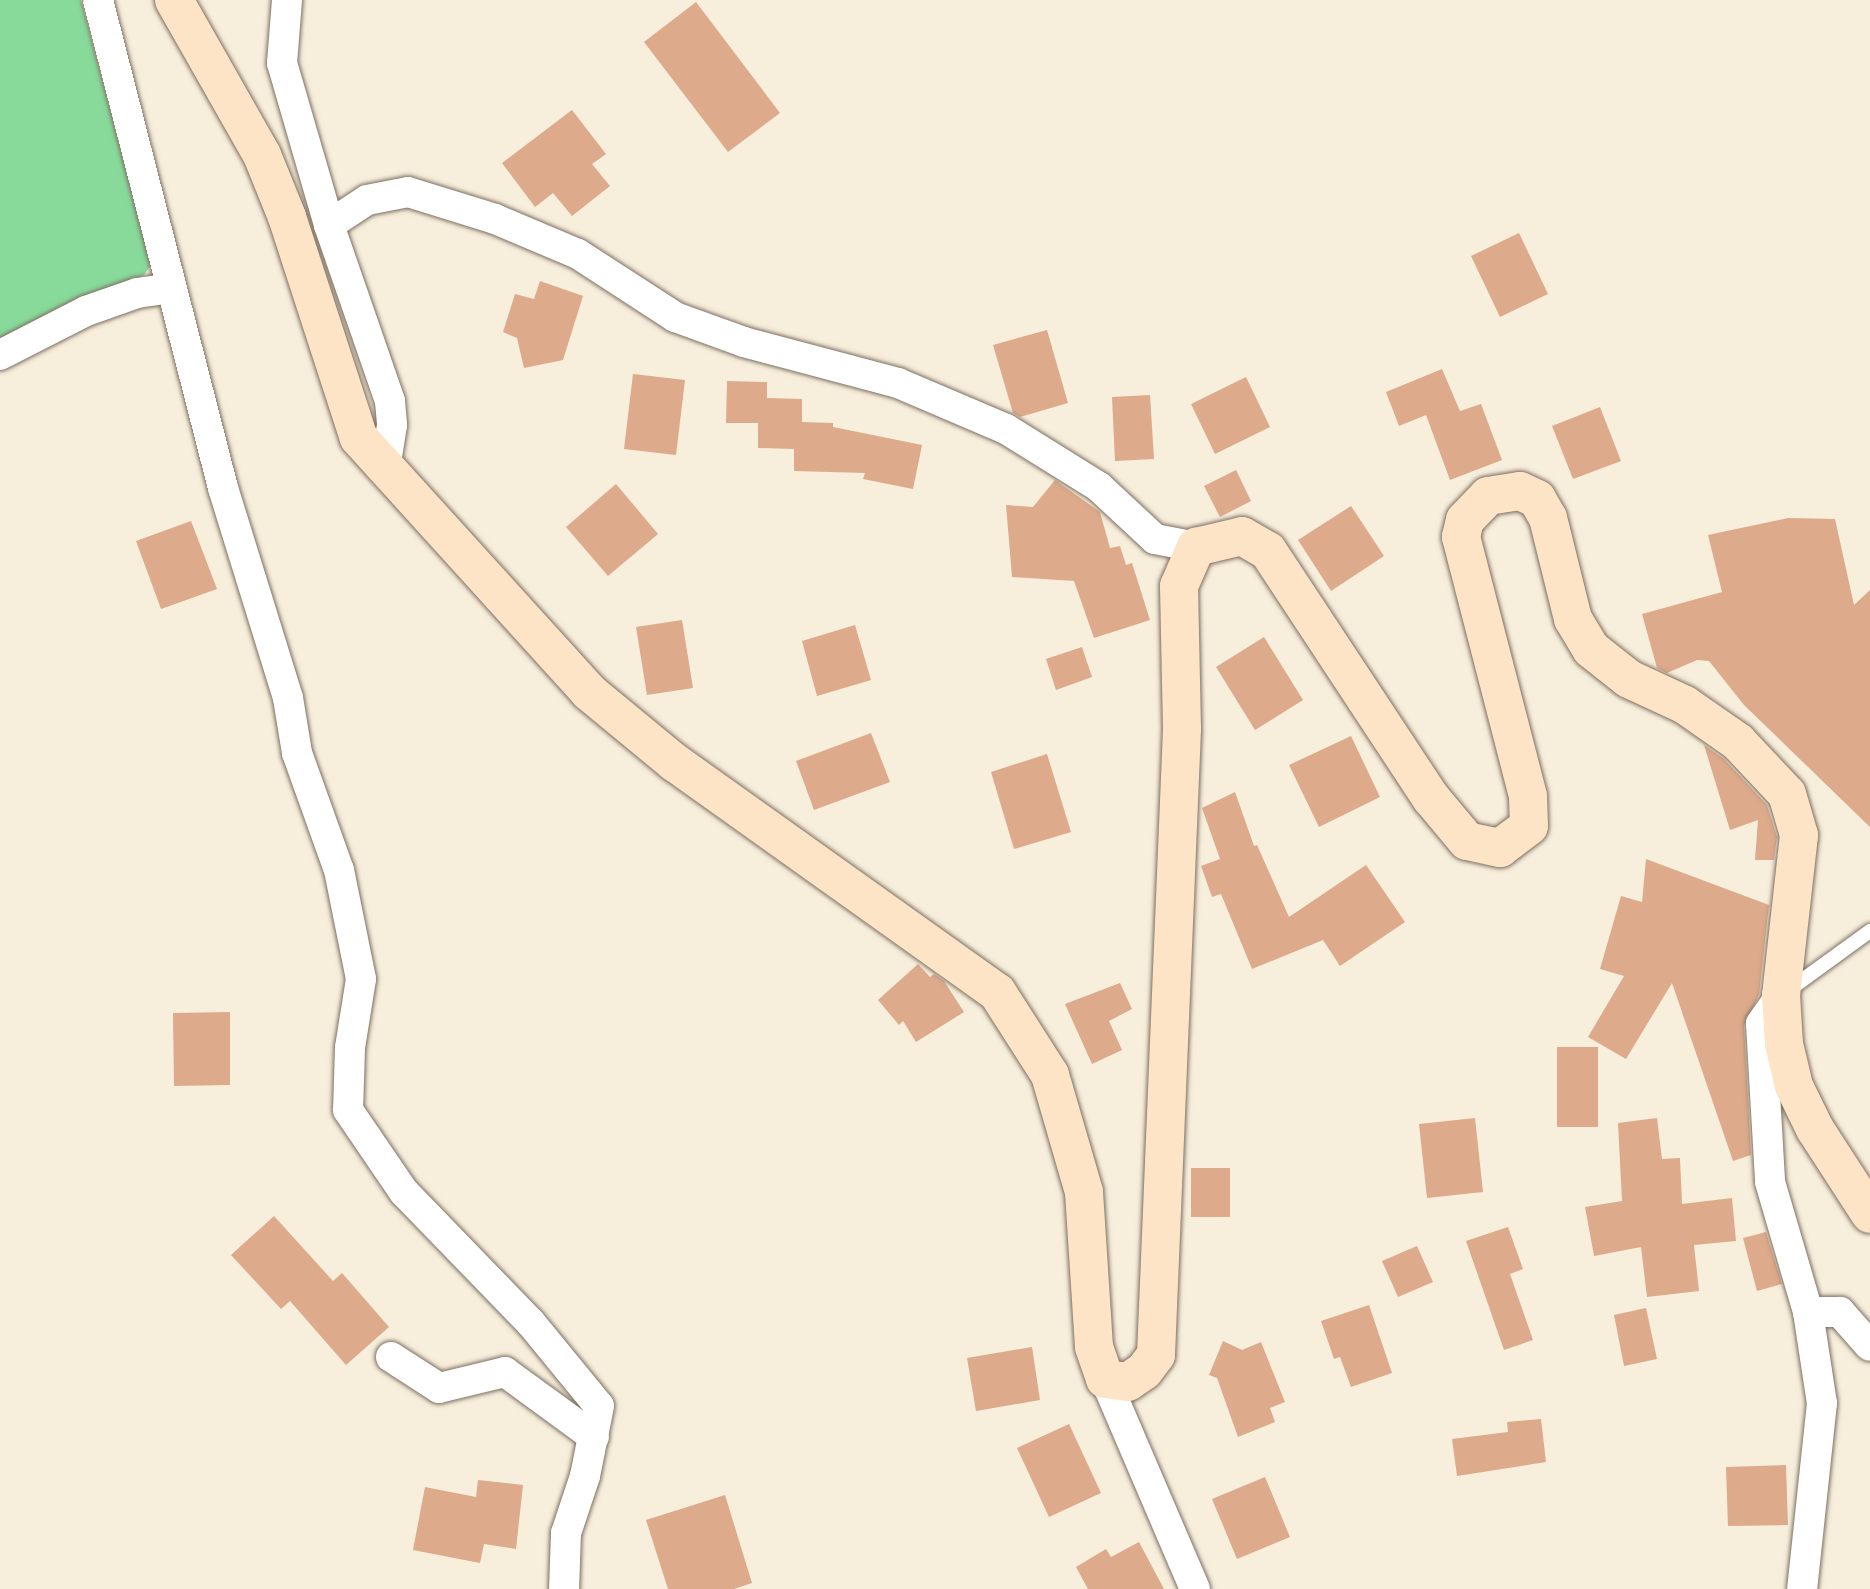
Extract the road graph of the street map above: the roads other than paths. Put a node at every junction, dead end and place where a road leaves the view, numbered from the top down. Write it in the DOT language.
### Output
graph roads {
  1 [pos="97,0"];
  2 [pos="174,0"];
  3 [pos="287,0"];
  4 [pos="329,225"];
  5 [pos="171,288"];
  6 [pos="0,355"];
  7 [pos="386,469"];
  8 [pos="1196,547"];
  9 [pos="1870,931"];
  10 [pos="1781,995"];
  11 [pos="1870,1214"];
  12 [pos="1808,1312"];
  13 [pos="1870,1346"];
  14 [pos="391,1357"];
  15 [pos="1105,1379"];
  16 [pos="594,1437"];
  17 [pos="564,1589"];
  18 [pos="1195,1589"];
  19 [pos="1802,1589"];
  1 -- 5 [label="street"];
  2 -- 7 [label="street"];
  3 -- 4 [label="street"];
  4 -- 7 [label="street"];
  4 -- 8 [label="street"];
  5 -- 6 [label="street"];
  5 -- 16 [label="street"];
  7 -- 15 [label="street"];
  8 -- 10 [label="street"];
  8 -- 15 [label="street"];
  9 -- 10 [label="lane"];
  10 -- 11 [label="street"];
  10 -- 12 [label="street"];
  12 -- 13 [label="street"];
  12 -- 19 [label="street"];
  14 -- 16 [label="street"];
  15 -- 18 [label="street"];
  16 -- 17 [label="street"];
}
